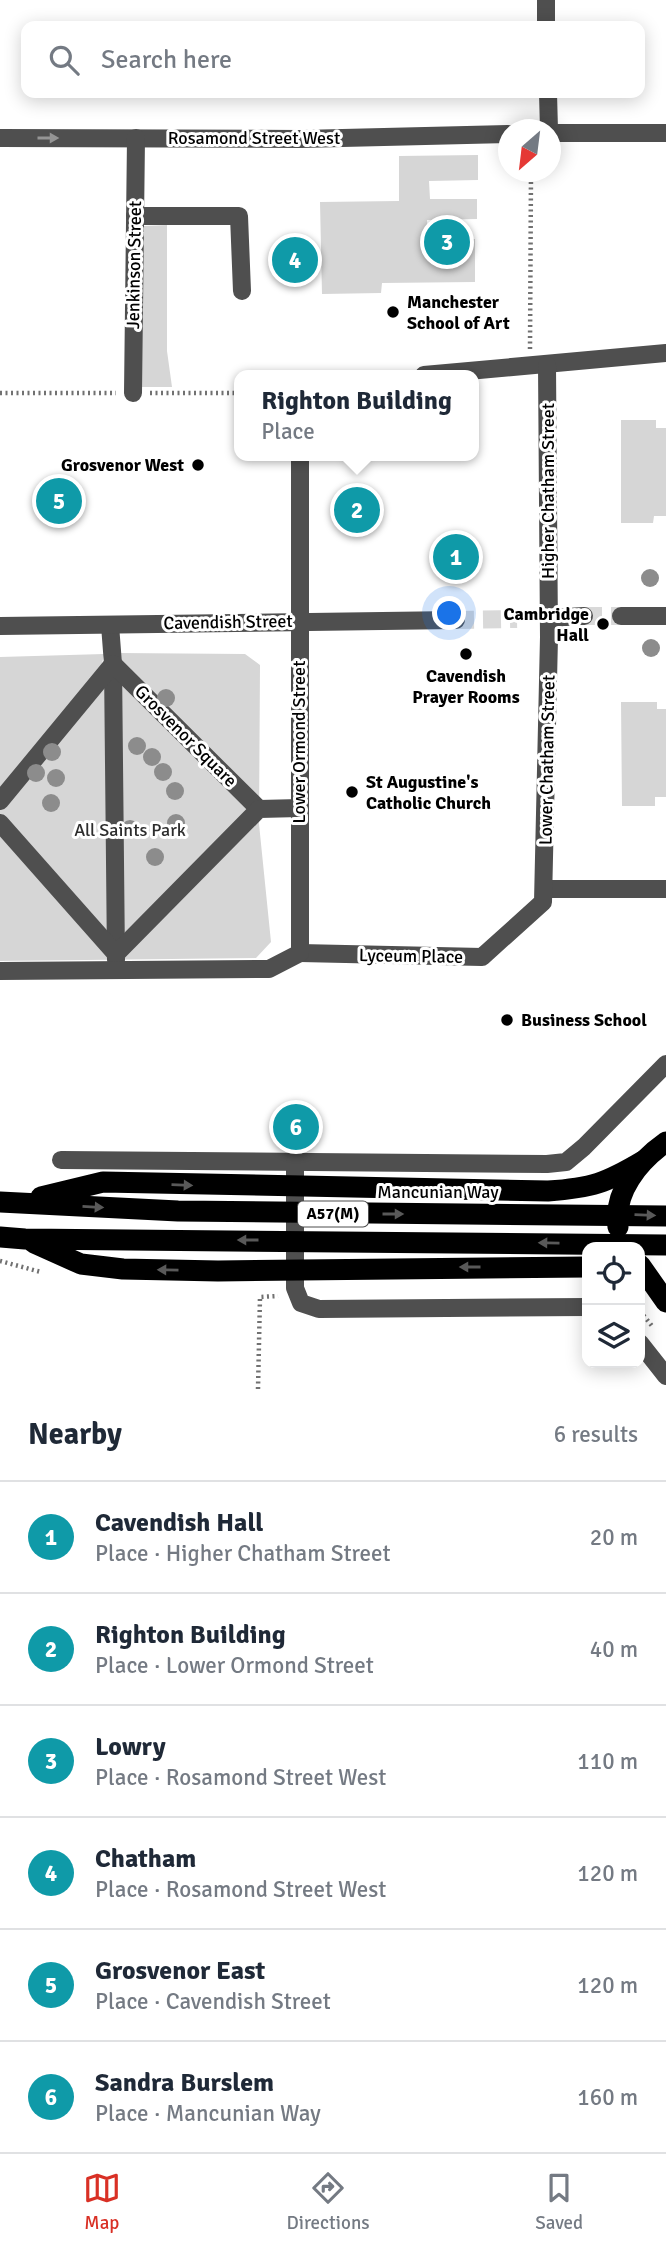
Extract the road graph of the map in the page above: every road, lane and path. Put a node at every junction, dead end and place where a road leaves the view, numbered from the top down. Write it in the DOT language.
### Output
graph roads {
  1 [pos="546,0"];
  2 [pos="546,21"];
  3 [pos="548,98"];
  4 [pos="549,119"];
  5 [pos="561,132"];
  6 [pos="666,133"];
  7 [pos="498,134"];
  8 [pos="0,138"];
  9 [pos="136,138"];
  10 [pos="531,182"];
  11 [pos="135,216"];
  12 [pos="242,291"];
  13 [pos="530,350"];
  14 [pos="666,353"];
  15 [pos="547,365"];
  16 [pos="479,371"];
  17 [pos="132,393"];
  18 [pos="300,461"];
  19 [pos="584,616"];
  20 [pos="621,616"];
  21 [pos="666,616"];
  22 [pos="548,618"];
  23 [pos="456,620"];
  24 [pos="299,621"];
  25 [pos="110,625"];
  26 [pos="0,626"];
  27 [pos="113,664"];
  28 [pos="0,801"];
  29 [pos="259,808"];
  30 [pos="300,808"];
  31 [pos="0,824"];
  32 [pos="666,889"];
  33 [pos="544,895"];
  34 [pos="300,953"];
  35 [pos="116,962"];
  36 [pos="0,971"];
  37 [pos="666,1064"];
  38 [pos="666,1142"];
  39 [pos="61,1160"];
  40 [pos="295,1161"];
  41 [pos="643,1161"];
  42 [pos="9,1202"];
  43 [pos="666,1216"];
  44 [pos="0,1237"];
  45 [pos="25,1239"];
  46 [pos="625,1242"];
  47 [pos="666,1245"];
  48 [pos="582,1267"];
  49 [pos="645,1272"];
  50 [pos="645,1289"];
  51 [pos="297,1296"];
  52 [pos="666,1304"];
  53 [pos="582,1307"];
  54 [pos="645,1349"];
  55 [pos="666,1376"];
  56 [pos="258,1389"];
  1 -- 2 [label="street"];
  3 -- 4 [label="street"];
  5 -- 6 [label="street"];
  7 -- 9 [label="street, Rosamond Street West"];
  8 -- 9 [label="street, Rosamond Street West, one-way"];
  9 -- 11 [label="street, Jenkinson Street"];
  10 -- 13 [label="path"];
  11 -- 12 [label="street"];
  11 -- 17 [label="street, Jenkinson Street"];
  14 -- 15 [label="street"];
  15 -- 16 [label="street"];
  15 -- 22 [label="street, Higher Chatham Street"];
  18 -- 24 [label="street, Lower Ormond Street"];
  19 -- 22 [label="street"];
  20 -- 21 [label="street"];
  22 -- 33 [label="street, Lower Chatham Street"];
  23 -- 24 [label="street, Cavendish Street"];
  24 -- 25 [label="street, Cavendish Street"];
  24 -- 30 [label="street, Lower Ormond Street"];
  25 -- 26 [label="street, Cavendish Street"];
  25 -- 27 [label="street, Grosvenor Square"];
  27 -- 28 [label="street"];
  27 -- 29 [label="street, Grosvenor Square"];
  27 -- 35 [label="street, Grosvenor Square"];
  29 -- 30 [label="street"];
  29 -- 35 [label="street"];
  30 -- 34 [label="street, Lower Ormond Street"];
  31 -- 35 [label="street"];
  32 -- 33 [label="street"];
  33 -- 34 [label="street, Lyceum Place"];
  34 -- 35 [label="street"];
  35 -- 36 [label="street"];
  37 -- 40 [label="street"];
  38 -- 41 [label="highway"];
  39 -- 40 [label="street"];
  40 -- 51 [label="street"];
  42 -- 41 [label="highway, A57(M), one-way"];
  41 -- 46 [label="highway"];
  42 -- 43 [label="highway, Mancunian Way / A57(M), one-way"];
  44 -- 45 [label="highway, A57(M)"];
  47 -- 45 [label="highway, A57(M), one-way"];
  48 -- 45 [label="highway, A57(M), one-way"];
  49 -- 52 [label="highway"];
  50 -- 52 [label="highway"];
  51 -- 53 [label="street"];
  51 -- 56 [label="path"];
  54 -- 55 [label="street"];
}
